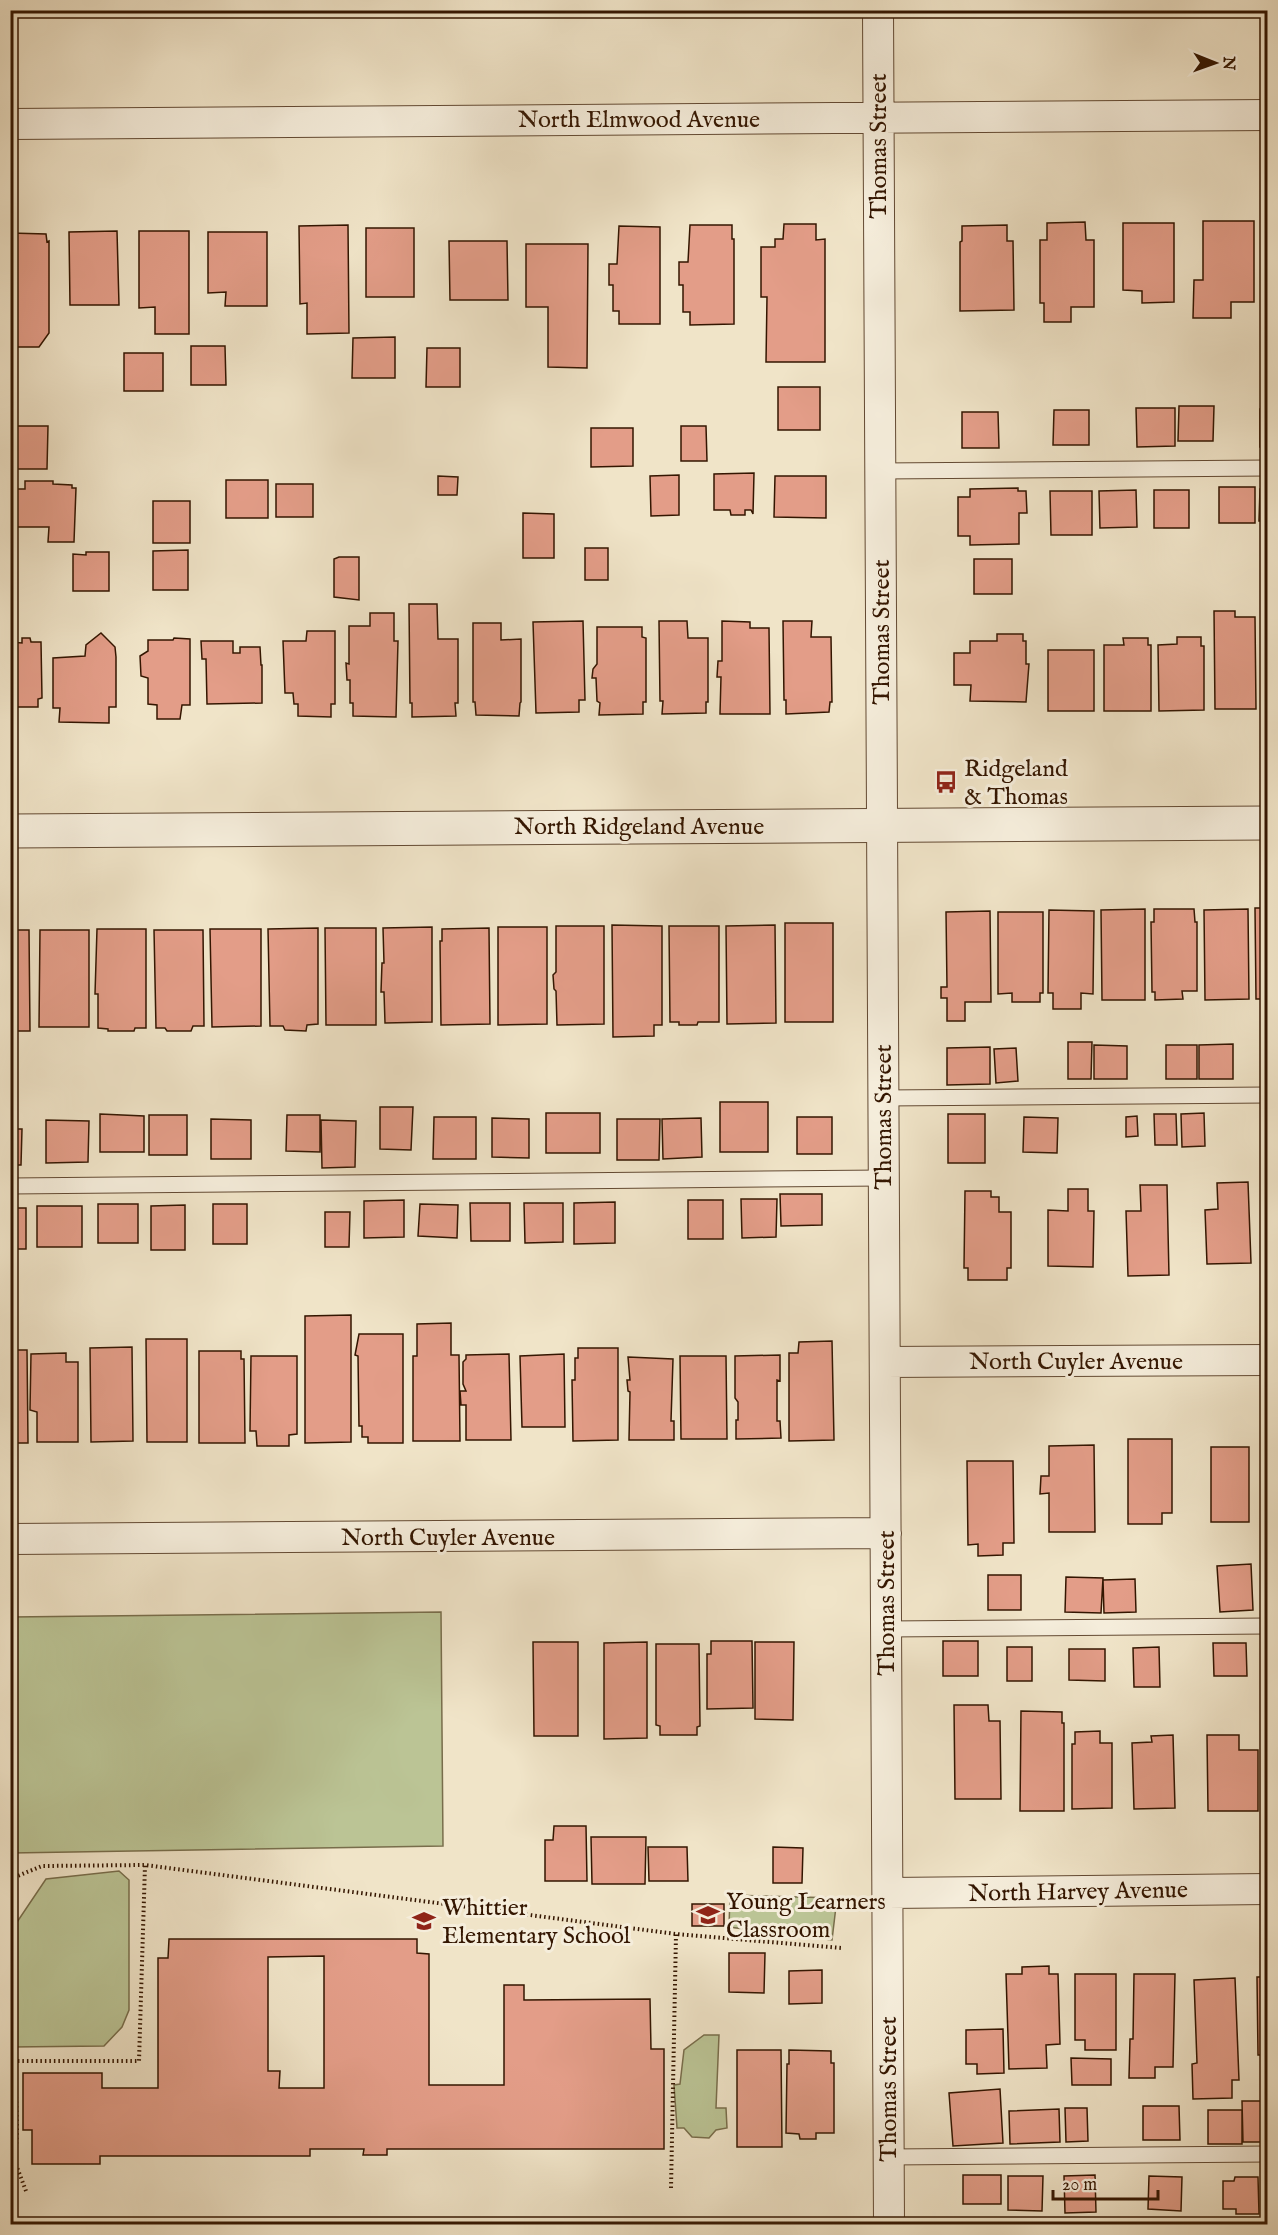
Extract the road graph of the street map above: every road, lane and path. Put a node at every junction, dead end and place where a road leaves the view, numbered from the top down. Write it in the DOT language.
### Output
graph roads {
  1 [pos="878,10"];
  2 [pos="1268,115"];
  3 [pos="878,118"];
  4 [pos="10,124"];
  5 [pos="1268,468"];
  6 [pos="880,471"];
  7 [pos="1268,823"];
  8 [pos="882,824"];
  9 [pos="10,831"];
  10 [pos="1268,1095"];
  11 [pos="883,1098"];
  12 [pos="884,1178"];
  13 [pos="10,1186"];
  14 [pos="1268,1360"];
  15 [pos="885,1362"];
  16 [pos="886,1533"];
  17 [pos="10,1539"];
  18 [pos="1268,1626"];
  19 [pos="886,1629"];
  20 [pos="145,1865"];
  21 [pos="10,1879"];
  22 [pos="1268,1889"];
  23 [pos="888,1893"];
  24 [pos="676,1934"];
  25 [pos="841,1948"];
  26 [pos="1268,2154"];
  27 [pos="889,2157"];
  28 [pos="671,2188"];
  29 [pos="26,2191"];
  30 [pos="889,2224"];
  1 -- 3 [label="street, Thomas Street"];
  2 -- 3 [label="street, North Elmwood Avenue"];
  3 -- 4 [label="street, North Elmwood Avenue"];
  3 -- 6 [label="street, Thomas Street"];
  5 -- 6 [label="lane"];
  6 -- 8 [label="street, Thomas Street"];
  7 -- 8 [label="street, North Ridgeland Avenue"];
  8 -- 9 [label="street, North Ridgeland Avenue"];
  8 -- 11 [label="street, Thomas Street"];
  10 -- 11 [label="lane"];
  11 -- 12 [label="street, Thomas Street"];
  12 -- 13 [label="lane"];
  12 -- 15 [label="street, Thomas Street"];
  14 -- 15 [label="street, North Cuyler Avenue"];
  15 -- 16 [label="street, Thomas Street"];
  16 -- 17 [label="street, North Cuyler Avenue"];
  16 -- 19 [label="street, Thomas Street"];
  18 -- 19 [label="lane"];
  19 -- 23 [label="street, Thomas Street"];
  20 -- 21 [label="path"];
  20 -- 24 [label="path"];
  20 -- 29 [label="path"];
  22 -- 23 [label="street, North Harvey Avenue"];
  23 -- 27 [label="street, Thomas Street"];
  24 -- 25 [label="path"];
  24 -- 28 [label="path"];
  26 -- 27 [label="lane"];
  27 -- 30 [label="street, Thomas Street"];
}
